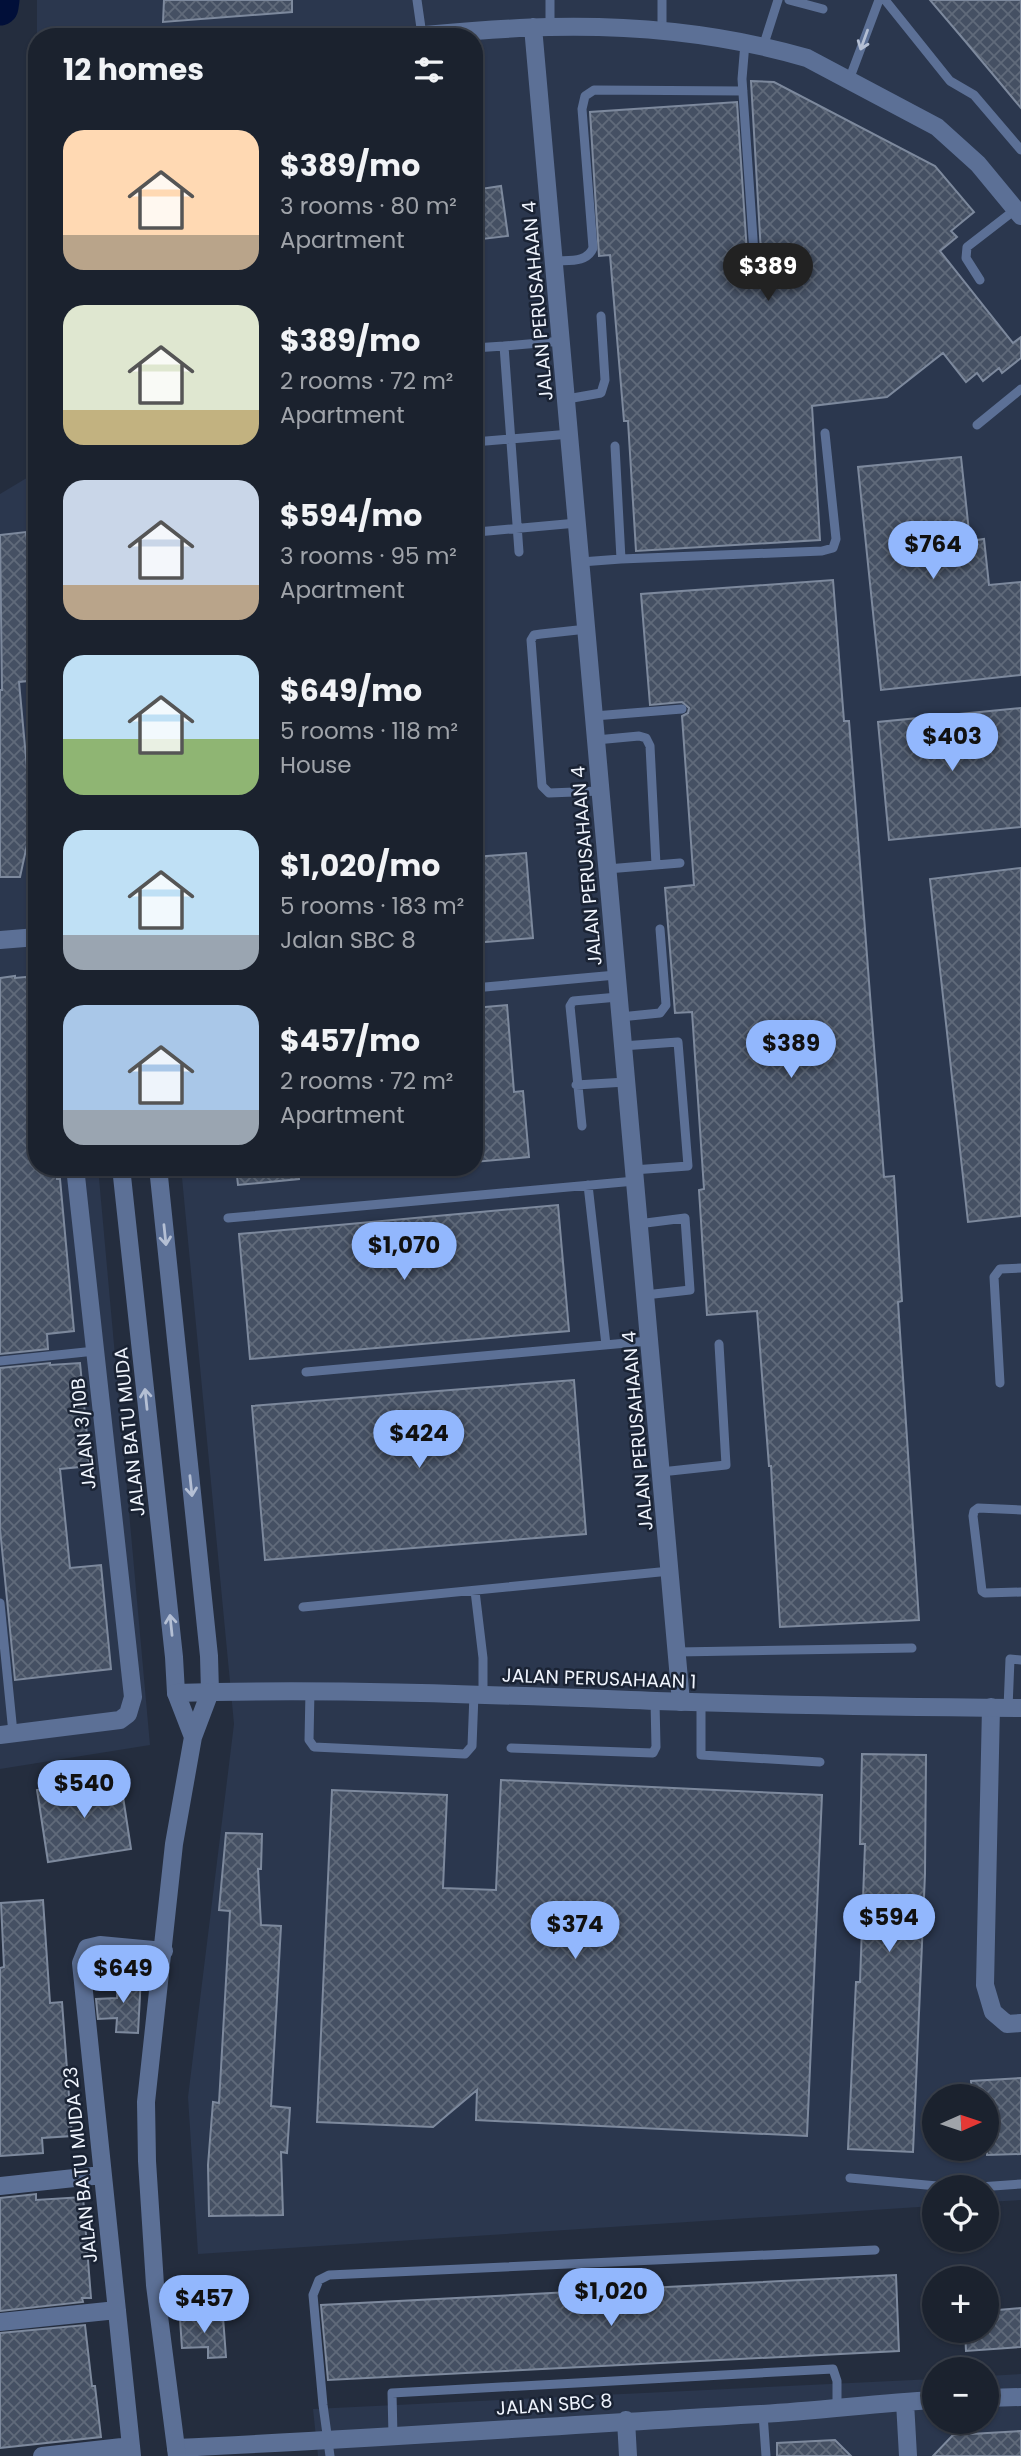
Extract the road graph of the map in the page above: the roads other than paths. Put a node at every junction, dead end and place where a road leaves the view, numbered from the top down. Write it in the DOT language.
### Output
graph roads {
  1 [pos="417,0"];
  2 [pos="550,0"];
  3 [pos="662,0"];
  4 [pos="778,0"];
  5 [pos="789,0"];
  6 [pos="879,0"];
  7 [pos="885,0"];
  8 [pos="823,9"];
  9 [pos="542,27"];
  10 [pos="421,28"];
  11 [pos="483,31"];
  12 [pos="662,32"];
  13 [pos="745,43"];
  14 [pos="763,47"];
  15 [pos="849,80"];
  16 [pos="743,91"];
  17 [pos="1021,150"];
  18 [pos="1018,213"];
  19 [pos="754,253"];
  20 [pos="555,261"];
  21 [pos="980,280"];
  22 [pos="601,316"];
  23 [pos="562,341"];
  24 [pos="504,346"];
  25 [pos="483,347"];
  26 [pos="1021,389"];
  27 [pos="567,399"];
  28 [pos="977,425"];
  29 [pos="825,433"];
  30 [pos="570,434"];
  31 [pos="512,439"];
  32 [pos="483,441"];
  33 [pos="615,446"];
  34 [pos="577,523"];
  35 [pos="518,529"];
  36 [pos="483,532"];
  37 [pos="519,552"];
  38 [pos="621,559"];
  39 [pos="581,562"];
  40 [pos="587,629"];
  41 [pos="682,709"];
  42 [pos="594,716"];
  43 [pos="596,740"];
  44 [pos="600,791"];
  45 [pos="680,863"];
  46 [pos="656,865"];
  47 [pos="607,869"];
  48 [pos="660,929"];
  49 [pos="28,938"];
  50 [pos="0,940"];
  51 [pos="616,975"];
  52 [pos="483,987"];
  53 [pos="618,997"];
  54 [pos="620,1017"];
  55 [pos="622,1046"];
  56 [pos="626,1082"];
  57 [pos="576,1085"];
  58 [pos="582,1126"];
  59 [pos="634,1175"];
  60 [pos="76,1176"];
  61 [pos="122,1176"];
  62 [pos="159,1176"];
  63 [pos="588,1185"];
  64 [pos="228,1218"];
  65 [pos="638,1224"];
  66 [pos="1021,1268"];
  67 [pos="645,1295"];
  68 [pos="649,1342"];
  69 [pos="719,1343"];
  70 [pos="606,1345"];
  71 [pos="95,1351"];
  72 [pos="0,1361"];
  73 [pos="306,1372"];
  74 [pos="1000,1383"];
  75 [pos="662,1472"];
  76 [pos="1021,1510"];
  77 [pos="670,1571"];
  78 [pos="475,1591"];
  79 [pos="1021,1592"];
  80 [pos="0,1603"];
  81 [pos="303,1607"];
  82 [pos="912,1648"];
  83 [pos="677,1652"];
  84 [pos="1021,1660"];
  85 [pos="310,1691"];
  86 [pos="210,1692"];
  87 [pos="176,1693"];
  88 [pos="478,1695"];
  89 [pos="655,1701"];
  90 [pos="681,1702"];
  91 [pos="701,1702"];
  92 [pos="1007,1708"];
  93 [pos="6,1734"];
  94 [pos="193,1737"];
  95 [pos="511,1748"];
  96 [pos="820,1762"];
  97 [pos="163,1951"];
  98 [pos="1021,2023"];
  99 [pos="102,2175"];
  100 [pos="850,2178"];
  101 [pos="1021,2184"];
  102 [pos="922,2185"];
  103 [pos="0,2186"];
  104 [pos="999,2186"];
  105 [pos="875,2250"];
  106 [pos="117,2310"];
  107 [pos="0,2322"];
  108 [pos="1021,2397"];
  109 [pos="999,2398"];
  110 [pos="922,2401"];
  111 [pos="905,2402"];
  112 [pos="837,2407"];
  113 [pos="763,2414"];
  114 [pos="626,2420"];
  115 [pos="393,2436"];
  116 [pos="329,2448"];
  117 [pos="132,2451"];
  118 [pos="177,2452"];
  119 [pos="42,2456"];
  120 [pos="628,2456"];
  121 [pos="766,2456"];
  122 [pos="908,2456"];
  1 -- 10 [label="lane"];
  2 -- 9 [label="lane"];
  3 -- 12 [label="lane"];
  4 -- 14 [label="lane"];
  5 -- 8 [label="lane"];
  6 -- 15 [label="lane, one-way"];
  7 -- 17 [label="lane"];
  9 -- 11 [label="street"];
  9 -- 12 [label="street"];
  9 -- 20 [label="street, JALAN PERUSAHAAN 4"];
  12 -- 13 [label="street"];
  13 -- 14 [label="street"];
  13 -- 16 [label="lane"];
  14 -- 15 [label="street"];
  15 -- 18 [label="street"];
  16 -- 19 [label="lane"];
  16 -- 20 [label="lane"];
  18 -- 21 [label="lane"];
  20 -- 23 [label="street, JALAN PERUSAHAAN 4"];
  22 -- 27 [label="lane"];
  23 -- 24 [label="lane"];
  23 -- 27 [label="street, JALAN PERUSAHAAN 4"];
  24 -- 25 [label="lane"];
  24 -- 31 [label="lane"];
  26 -- 28 [label="lane"];
  27 -- 30 [label="street, JALAN PERUSAHAAN 4"];
  29 -- 38 [label="lane"];
  30 -- 31 [label="lane"];
  30 -- 34 [label="street, JALAN PERUSAHAAN 4"];
  31 -- 32 [label="lane"];
  31 -- 35 [label="lane"];
  33 -- 38 [label="lane"];
  34 -- 35 [label="lane"];
  34 -- 39 [label="street, JALAN PERUSAHAAN 4"];
  35 -- 36 [label="lane"];
  35 -- 37 [label="lane"];
  38 -- 39 [label="lane"];
  39 -- 40 [label="street, JALAN PERUSAHAAN 4"];
  40 -- 42 [label="street, JALAN PERUSAHAAN 4"];
  40 -- 44 [label="lane"];
  41 -- 42 [label="lane"];
  42 -- 43 [label="street, JALAN PERUSAHAAN 4"];
  43 -- 44 [label="street, JALAN PERUSAHAAN 4"];
  43 -- 46 [label="lane"];
  44 -- 47 [label="street, JALAN PERUSAHAAN 4"];
  45 -- 46 [label="lane"];
  46 -- 47 [label="lane"];
  47 -- 51 [label="street, JALAN PERUSAHAAN 4"];
  48 -- 54 [label="lane"];
  49 -- 50 [label="street"];
  51 -- 52 [label="lane"];
  51 -- 53 [label="street, JALAN PERUSAHAAN 4"];
  53 -- 54 [label="street, JALAN PERUSAHAAN 4"];
  53 -- 57 [label="lane"];
  54 -- 55 [label="street, JALAN PERUSAHAAN 4"];
  55 -- 56 [label="street, JALAN PERUSAHAAN 4"];
  55 -- 59 [label="lane"];
  56 -- 57 [label="lane"];
  56 -- 59 [label="street, JALAN PERUSAHAAN 4"];
  57 -- 58 [label="lane"];
  59 -- 63 [label="lane"];
  59 -- 65 [label="street, JALAN PERUSAHAAN 4"];
  60 -- 71 [label="street, JALAN 3/10B"];
  87 -- 61 [label="street, JALAN BATU MUDA, one-way"];
  62 -- 86 [label="street, one-way"];
  63 -- 64 [label="lane"];
  63 -- 70 [label="lane"];
  65 -- 67 [label="street, JALAN PERUSAHAAN 4"];
  65 -- 67 [label="lane"];
  66 -- 74 [label="lane"];
  67 -- 68 [label="street, JALAN PERUSAHAAN 4"];
  68 -- 70 [label="lane"];
  68 -- 75 [label="street, JALAN PERUSAHAAN 4"];
  69 -- 75 [label="lane"];
  70 -- 73 [label="lane"];
  71 -- 72 [label="lane"];
  71 -- 93 [label="street, JALAN 3/10B"];
  75 -- 77 [label="street, JALAN PERUSAHAAN 4"];
  76 -- 79 [label="lane"];
  77 -- 78 [label="lane"];
  77 -- 83 [label="street, JALAN PERUSAHAAN 4"];
  78 -- 81 [label="lane"];
  78 -- 88 [label="lane"];
  80 -- 93 [label="lane"];
  82 -- 83 [label="lane"];
  83 -- 90 [label="street, JALAN PERUSAHAAN 4"];
  84 -- 92 [label="lane"];
  85 -- 86 [label="street, JALAN PERUSAHAAN 1"];
  85 -- 88 [label="street, JALAN PERUSAHAAN 1"];
  85 -- 88 [label="lane"];
  86 -- 87 [label="street, JALAN PERUSAHAAN 1"];
  86 -- 94 [label="street"];
  87 -- 94 [label="street, JALAN BATU MUDA"];
  88 -- 89 [label="street, JALAN PERUSAHAAN 1"];
  89 -- 90 [label="street, JALAN PERUSAHAAN 1"];
  89 -- 95 [label="lane"];
  90 -- 91 [label="street, JALAN PERUSAHAAN 1"];
  91 -- 92 [label="street, JALAN PERUSAHAAN 1"];
  91 -- 96 [label="lane"];
  92 -- 98 [label="street"];
  94 -- 97 [label="street"];
  97 -- 99 [label="street, JALAN BATU MUDA 23"];
  97 -- 118 [label="street"];
  99 -- 103 [label="street"];
  99 -- 106 [label="street, JALAN BATU MUDA 23"];
  100 -- 102 [label="lane"];
  101 -- 104 [label="lane"];
  105 -- 116 [label="lane"];
  106 -- 107 [label="street"];
  106 -- 117 [label="street, JALAN BATU MUDA 23"];
  108 -- 109 [label="street"];
  110 -- 111 [label="street, JALAN SBC 8"];
  111 -- 112 [label="street, JALAN SBC 8"];
  111 -- 122 [label="street"];
  112 -- 113 [label="street, JALAN SBC 8"];
  112 -- 115 [label="lane"];
  113 -- 114 [label="street, JALAN SBC 8"];
  113 -- 121 [label="lane"];
  114 -- 115 [label="street, JALAN SBC 8"];
  114 -- 120 [label="street"];
  115 -- 116 [label="street, JALAN SBC 8"];
  116 -- 118 [label="street, JALAN SBC 8"];
  117 -- 119 [label="street"];
}
